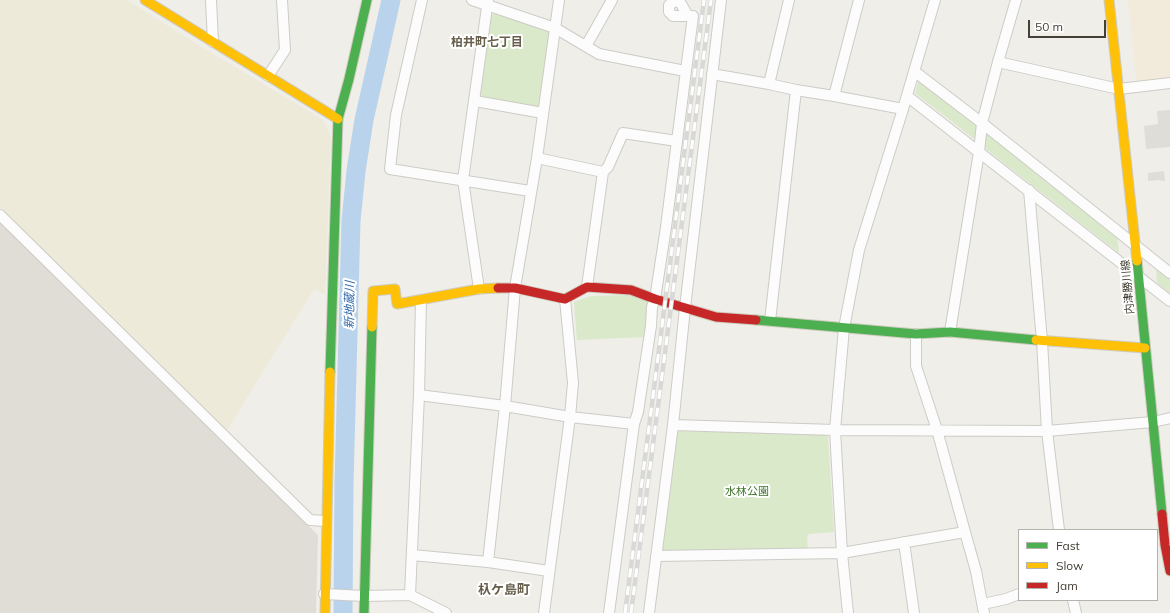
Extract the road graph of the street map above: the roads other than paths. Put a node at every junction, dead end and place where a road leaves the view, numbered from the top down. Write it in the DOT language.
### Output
graph roads {
  1 [pos="145,0"];
  2 [pos="211,0"];
  3 [pos="282,0"];
  4 [pos="367,0"];
  5 [pos="422,0"];
  6 [pos="472,0"];
  7 [pos="559,0"];
  8 [pos="612,0"];
  9 [pos="721,0"];
  10 [pos="789,0"];
  11 [pos="859,0"];
  12 [pos="935,0"];
  13 [pos="1016,0"];
  14 [pos="1109,0"];
  15 [pos="488,3"];
  16 [pos="688,16"];
  17 [pos="555,28"];
  18 [pos="213,42"];
  19 [pos="586,46"];
  20 [pos="998,62"];
  21 [pos="685,71"];
  22 [pos="914,71"];
  23 [pos="712,74"];
  24 [pos="268,76"];
  25 [pos="1170,83"];
  26 [pos="769,84"];
  27 [pos="1119,89"];
  28 [pos="796,90"];
  29 [pos="834,96"];
  30 [pos="907,96"];
  31 [pos="474,101"];
  32 [pos="903,109"];
  33 [pos="543,113"];
  34 [pos="338,119"];
  35 [pos="982,124"];
  36 [pos="677,141"];
  37 [pos="979,152"];
  38 [pos="537,158"];
  39 [pos="603,172"];
  40 [pos="464,180"];
  41 [pos="1029,190"];
  42 [pos="530,191"];
  43 [pos="0,215"];
  44 [pos="1136,246"];
  45 [pos="1170,273"];
  46 [pos="1139,277"];
  47 [pos="587,287"];
  48 [pos="515,288"];
  49 [pos="479,289"];
  50 [pos="565,299"];
  51 [pos="655,299"];
  52 [pos="421,300"];
  53 [pos="1170,302"];
  54 [pos="685,308"];
  55 [pos="770,321"];
  56 [pos="844,328"];
  57 [pos="950,332"];
  58 [pos="916,334"];
  59 [pos="1042,341"];
  60 [pos="1146,348"];
  61 [pos="419,395"];
  62 [pos="505,406"];
  63 [pos="570,417"];
  64 [pos="1170,418"];
  65 [pos="1153,422"];
  66 [pos="634,424"];
  67 [pos="673,425"];
  68 [pos="835,430"];
  69 [pos="937,430"];
  70 [pos="1047,431"];
  71 [pos="326,521"];
  72 [pos="1059,529"];
  73 [pos="965,532"];
  74 [pos="904,542"];
  75 [pos="1161,546"];
  76 [pos="842,553"];
  77 [pos="412,555"];
  78 [pos="656,556"];
  79 [pos="488,562"];
  80 [pos="549,571"];
  81 [pos="1170,571"];
  82 [pos="324,594"];
  83 [pos="1018,594"];
  84 [pos="410,595"];
  85 [pos="364,596"];
  86 [pos="1073,601"];
  87 [pos="984,609"];
  88 [pos="440,612"];
  89 [pos="324,613"];
  90 [pos="364,613"];
  91 [pos="544,613"];
  92 [pos="609,613"];
  93 [pos="649,613"];
  94 [pos="848,613"];
  95 [pos="914,613"];
  96 [pos="1076,613"];
  1 -- 18 [label="street"];
  2 -- 18 [label="street"];
  3 -- 24 [label="street"];
  4 -- 34 [label="street"];
  5 -- 40 [label="street"];
  6 -- 15 [label="street"];
  7 -- 17 [label="street"];
  8 -- 19 [label="street"];
  9 -- 23 [label="street"];
  10 -- 26 [label="street"];
  11 -- 29 [label="street"];
  12 -- 22 [label="street"];
  13 -- 20 [label="street"];
  14 -- 27 [label="street, 内津勝川線"];
  15 -- 17 [label="street"];
  15 -- 31 [label="street"];
  16 -- 21 [label="street"];
  17 -- 19 [label="street"];
  17 -- 33 [label="street"];
  18 -- 24 [label="street"];
  19 -- 21 [label="street"];
  20 -- 27 [label="street"];
  20 -- 35 [label="street"];
  21 -- 36 [label="street"];
  22 -- 30 [label="street"];
  22 -- 35 [label="street"];
  23 -- 26 [label="street"];
  23 -- 54 [label="street"];
  24 -- 34 [label="street"];
  25 -- 27 [label="street"];
  26 -- 28 [label="street"];
  27 -- 44 [label="street, 内津勝川線"];
  28 -- 29 [label="street"];
  28 -- 55 [label="street"];
  29 -- 32 [label="street"];
  30 -- 32 [label="street"];
  30 -- 37 [label="street"];
  31 -- 33 [label="street"];
  31 -- 40 [label="street"];
  32 -- 56 [label="street"];
  33 -- 38 [label="street"];
  34 -- 71 [label="street"];
  35 -- 37 [label="street"];
  35 -- 44 [label="street"];
  36 -- 39 [label="street"];
  36 -- 51 [label="street"];
  37 -- 41 [label="street"];
  37 -- 57 [label="street"];
  38 -- 39 [label="street"];
  38 -- 42 [label="street"];
  39 -- 47 [label="street"];
  40 -- 42 [label="street"];
  40 -- 49 [label="street"];
  41 -- 46 [label="street"];
  41 -- 59 [label="street"];
  42 -- 48 [label="street"];
  43 -- 71 [label="street"];
  44 -- 45 [label="street"];
  44 -- 46 [label="street, 内津勝川線"];
  46 -- 53 [label="street"];
  46 -- 60 [label="street, 内津勝川線"];
  47 -- 50 [label="street"];
  47 -- 51 [label="street"];
  48 -- 49 [label="street"];
  48 -- 50 [label="street"];
  48 -- 62 [label="street"];
  49 -- 52 [label="street"];
  50 -- 63 [label="street"];
  51 -- 54 [label="street"];
  51 -- 66 [label="street"];
  52 -- 61 [label="street"];
  52 -- 85 [label="street"];
  54 -- 55 [label="street"];
  54 -- 67 [label="street"];
  55 -- 56 [label="street"];
  56 -- 58 [label="street"];
  56 -- 68 [label="street"];
  57 -- 58 [label="street"];
  57 -- 59 [label="street"];
  58 -- 69 [label="street"];
  59 -- 60 [label="street"];
  59 -- 70 [label="street"];
  60 -- 65 [label="street, 内津勝川線"];
  61 -- 62 [label="street"];
  61 -- 77 [label="street"];
  62 -- 63 [label="street"];
  62 -- 79 [label="street"];
  63 -- 66 [label="street"];
  63 -- 80 [label="street"];
  64 -- 65 [label="street"];
  65 -- 70 [label="street"];
  65 -- 75 [label="street, 内津勝川線"];
  66 -- 92 [label="street"];
  67 -- 68 [label="street"];
  67 -- 78 [label="street"];
  68 -- 69 [label="street"];
  68 -- 76 [label="street"];
  69 -- 70 [label="street"];
  69 -- 73 [label="street"];
  70 -- 72 [label="street"];
  71 -- 82 [label="street"];
  73 -- 74 [label="street"];
  73 -- 87 [label="street"];
  74 -- 76 [label="street"];
  74 -- 95 [label="street"];
  75 -- 81 [label="street, 内津勝川線"];
  76 -- 78 [label="street"];
  76 -- 94 [label="street"];
  77 -- 79 [label="street"];
  77 -- 84 [label="street"];
  78 -- 93 [label="street"];
  79 -- 80 [label="street"];
  80 -- 91 [label="street"];
  82 -- 85 [label="street"];
  82 -- 89 [label="street"];
  83 -- 87 [label="street"];
  84 -- 85 [label="street"];
  84 -- 88 [label="street"];
  85 -- 90 [label="street"];
  86 -- 96 [label="street"];
}
